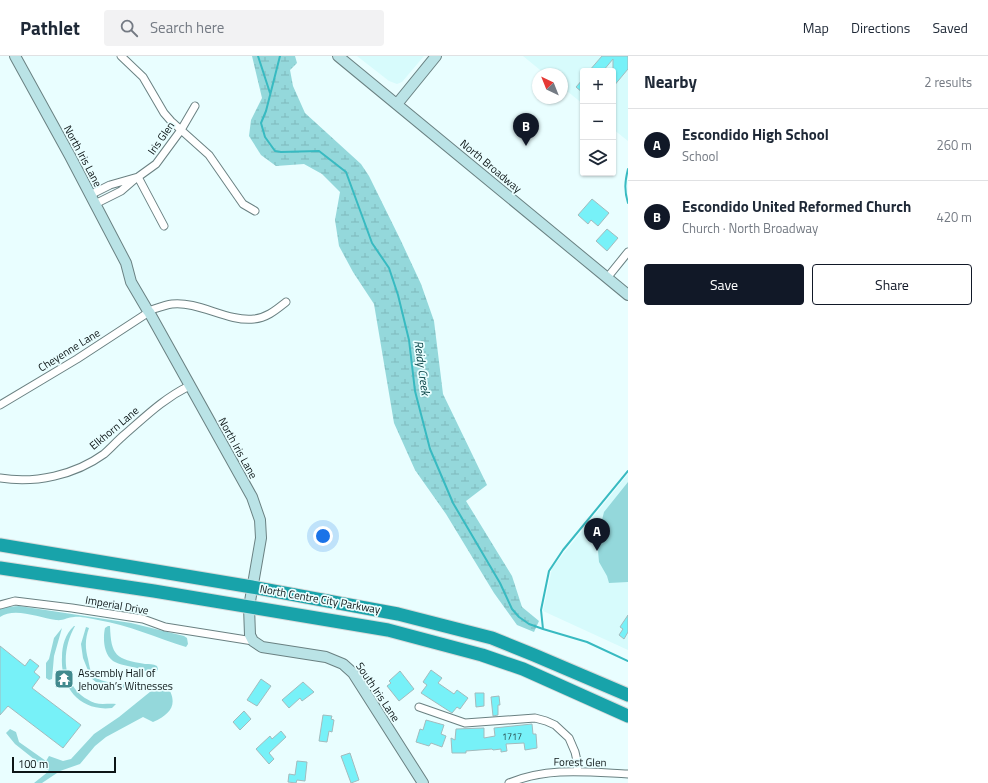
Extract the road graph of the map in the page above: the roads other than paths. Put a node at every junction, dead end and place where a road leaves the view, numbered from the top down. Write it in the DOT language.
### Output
graph roads {
  1 [pos="15,56"];
  2 [pos="121,56"];
  3 [pos="338,56"];
  4 [pos="436,56"];
  5 [pos="397,104"];
  6 [pos="195,106"];
  7 [pos="180,130"];
  8 [pos="138,177"];
  9 [pos="93,200"];
  10 [pos="255,211"];
  11 [pos="164,226"];
  12 [pos="628,252"];
  13 [pos="607,278"];
  14 [pos="628,295"];
  15 [pos="286,302"];
  16 [pos="148,311"];
  17 [pos="189,386"];
  18 [pos="0,405"];
  19 [pos="0,478"];
  20 [pos="0,545"];
  21 [pos="0,568"];
  22 [pos="252,587"];
  23 [pos="0,604"];
  24 [pos="249,606"];
  25 [pos="253,641"];
  26 [pos="628,695"];
  27 [pos="419,707"];
  28 [pos="628,716"];
  29 [pos="577,771"];
  30 [pos="628,774"];
  31 [pos="512,782"];
  32 [pos="424,783"];
  1 -- 9 [label="street, North Iris Lane"];
  2 -- 7 [label="street"];
  3 -- 5 [label="street, North Broadway"];
  4 -- 5 [label="street"];
  5 -- 13 [label="street, North Broadway"];
  6 -- 7 [label="street, Iris Glen"];
  7 -- 8 [label="street, Iris Glen"];
  7 -- 10 [label="street"];
  8 -- 9 [label="street, Iris Glen"];
  8 -- 9 [label="street, Iris Glen"];
  8 -- 11 [label="street"];
  9 -- 16 [label="street, North Iris Lane"];
  12 -- 13 [label="street"];
  13 -- 14 [label="street, North Broadway"];
  15 -- 16 [label="street, Cheyenne Lane"];
  16 -- 17 [label="street, North Iris Lane"];
  16 -- 18 [label="street, Cheyenne Lane"];
  17 -- 19 [label="street, Elkhorn Lane"];
  17 -- 22 [label="street, North Iris Lane"];
  20 -- 22 [label="highway, North Centre City Parkway"];
  21 -- 24 [label="highway, North Centre City Parkway"];
  22 -- 24 [label="street, North Iris Lane"];
  22 -- 26 [label="highway, North Centre City Parkway"];
  23 -- 25 [label="street, Imperial Drive"];
  24 -- 25 [label="street"];
  24 -- 28 [label="highway, North Centre City Parkway"];
  25 -- 32 [label="street, South Iris Lane"];
  27 -- 29 [label="street"];
  29 -- 30 [label="street, Forest Glen"];
  29 -- 31 [label="street, Forest Glen"];
}
